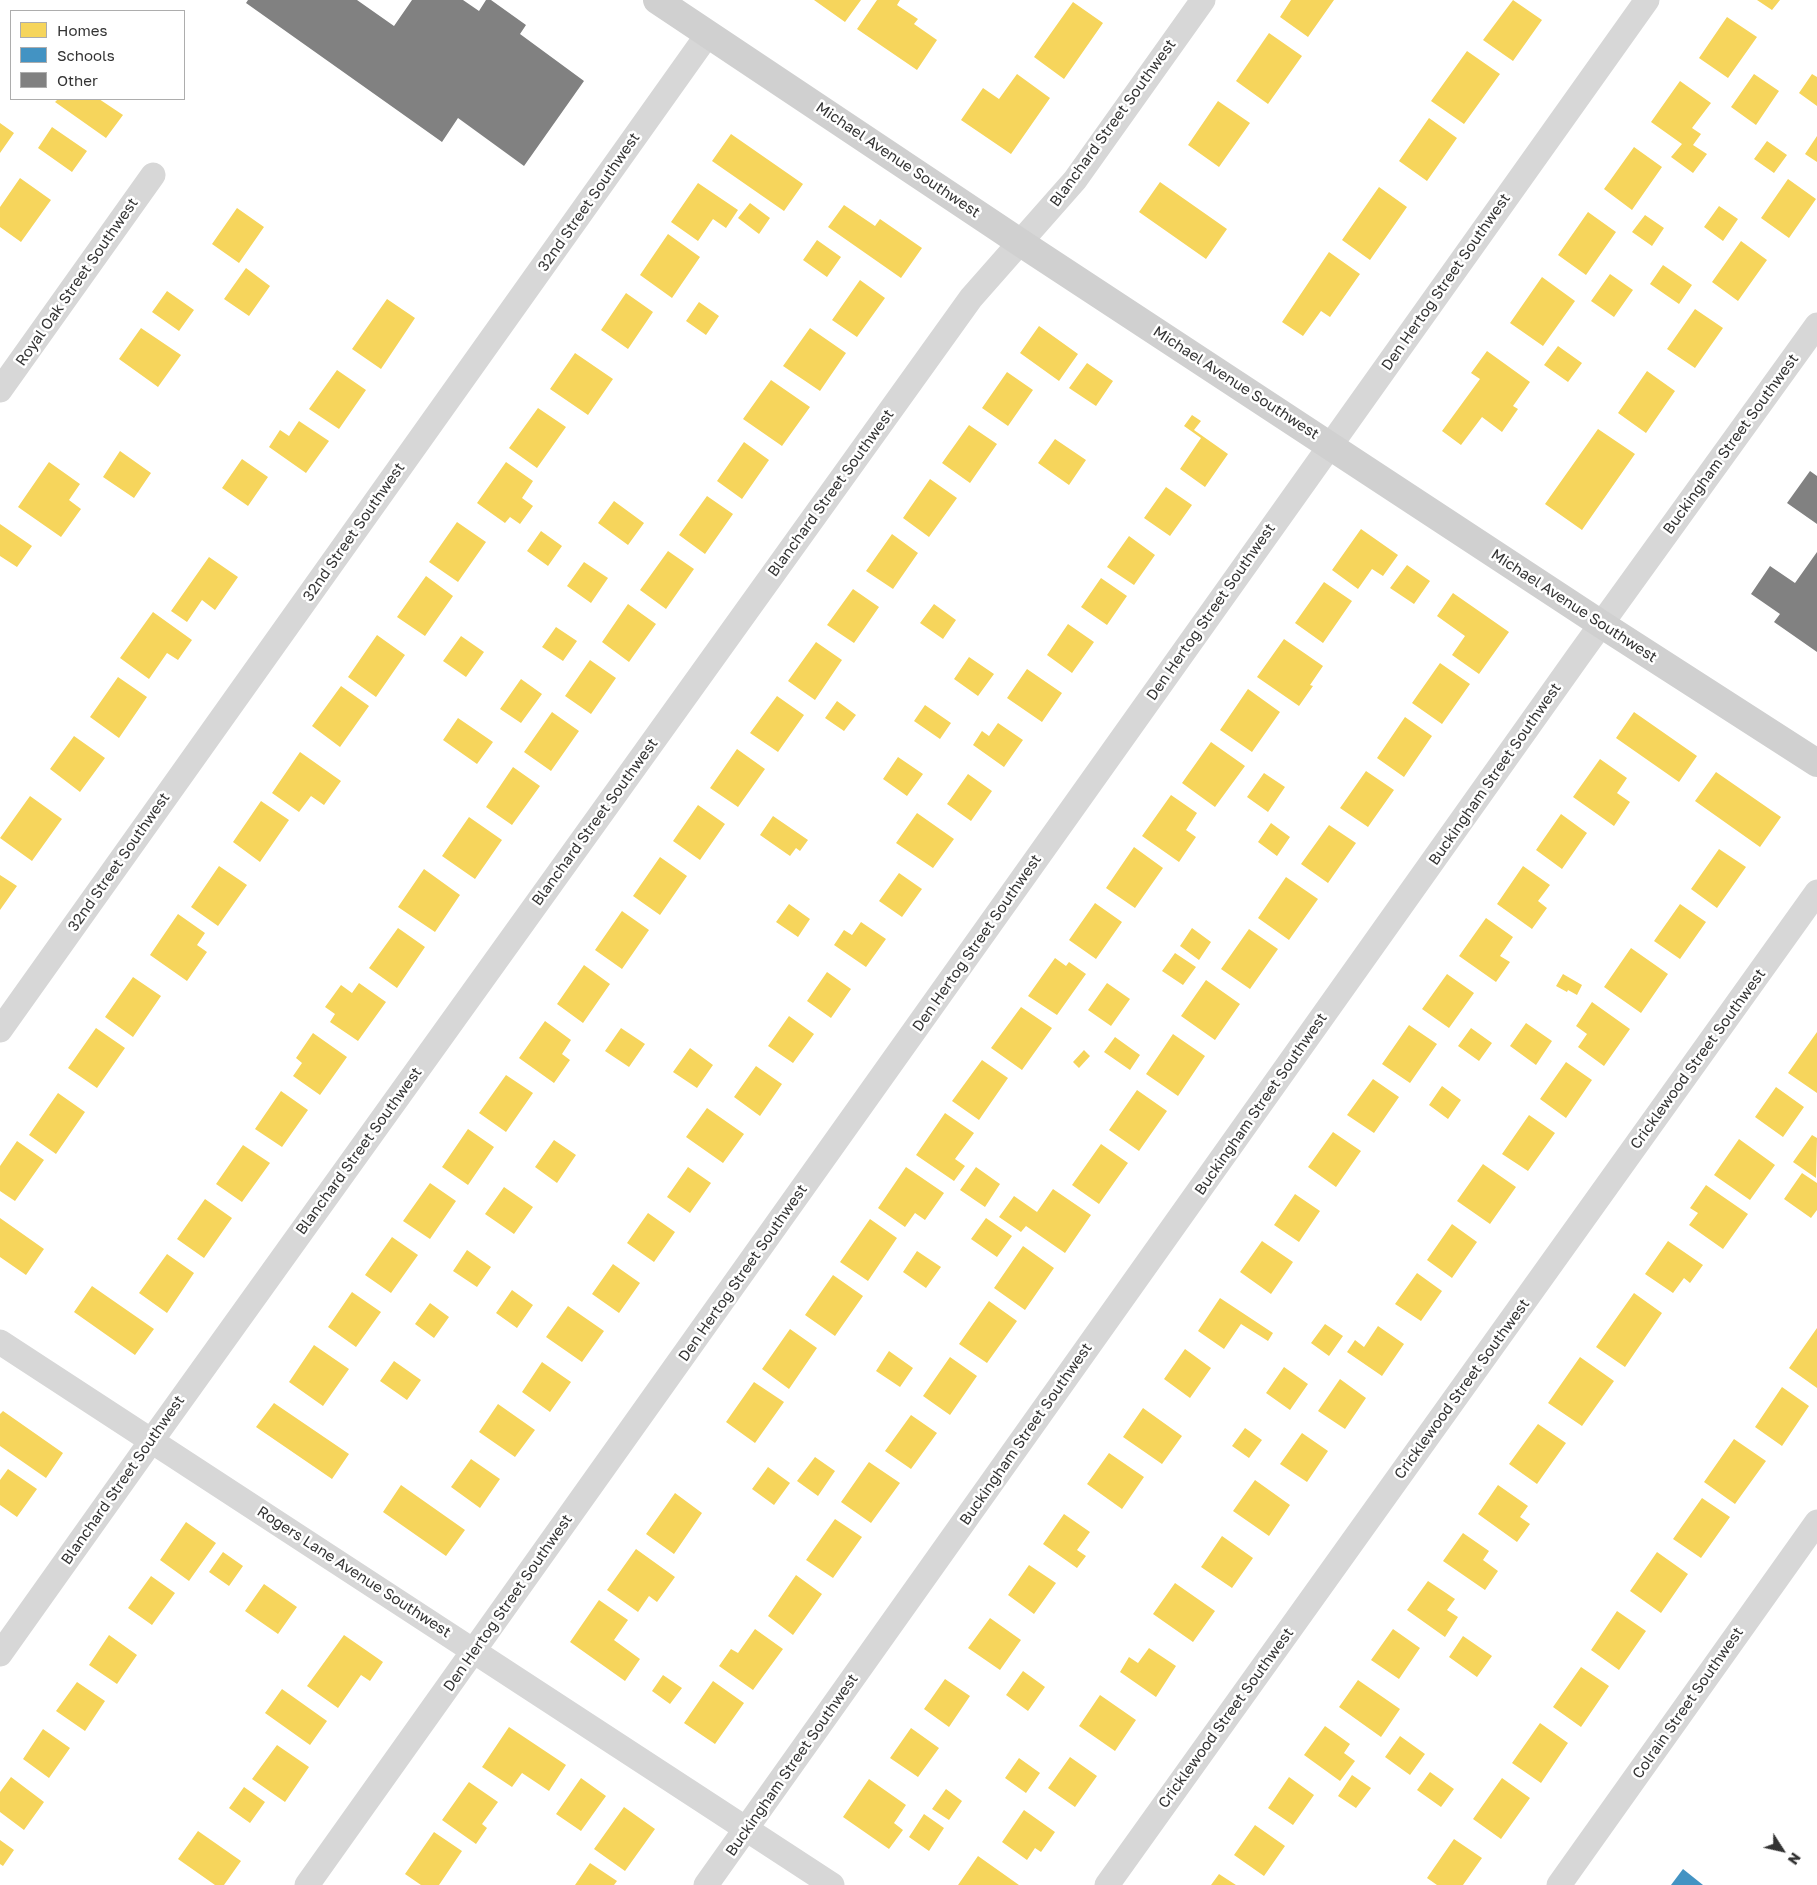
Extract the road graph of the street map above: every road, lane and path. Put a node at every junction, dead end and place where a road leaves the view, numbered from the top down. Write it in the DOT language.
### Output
graph roads {
  1 [pos="657,0"];
  2 [pos="1203,0"];
  3 [pos="1646,0"];
  4 [pos="708,34"];
  5 [pos="153,175"];
  6 [pos="1021,243"];
  7 [pos="1817,324"];
  8 [pos="0,390"];
  9 [pos="1331,445"];
  10 [pos="1601,624"];
  11 [pos="1817,762"];
  12 [pos="1817,892"];
  13 [pos="0,1030"];
  14 [pos="0,1342"];
  15 [pos="152,1440"];
  16 [pos="1817,1522"];
  17 [pos="474,1650"];
  18 [pos="0,1654"];
  19 [pos="746,1830"];
  20 [pos="307,1885"];
  21 [pos="706,1885"];
  22 [pos="832,1885"];
  23 [pos="1107,1885"];
  24 [pos="1559,1885"];
  1 -- 4 [label="street, Michael Avenue Southwest"];
  2 -- 6 [label="street, Blanchard Street Southwest"];
  3 -- 9 [label="street, Den Hertog Street Southwest"];
  4 -- 6 [label="street, Michael Avenue Southwest"];
  4 -- 13 [label="street, 32nd Street Southwest"];
  5 -- 8 [label="street, Royal Oak Street Southwest"];
  6 -- 9 [label="street, Michael Avenue Southwest"];
  6 -- 15 [label="street, Blanchard Street Southwest"];
  7 -- 10 [label="street, Buckingham Street Southwest"];
  9 -- 10 [label="street, Michael Avenue Southwest"];
  9 -- 17 [label="street, Den Hertog Street Southwest"];
  10 -- 11 [label="street, Michael Avenue Southwest"];
  10 -- 19 [label="street, Buckingham Street Southwest"];
  12 -- 23 [label="street, Cricklewood Street Southwest"];
  14 -- 15 [label="street, Rogers Lane Avenue Southwest"];
  15 -- 17 [label="street, Rogers Lane Avenue Southwest"];
  15 -- 18 [label="street, Blanchard Street Southwest"];
  16 -- 24 [label="street, Colrain Street Southwest"];
  17 -- 19 [label="street, Rogers Lane Avenue Southwest"];
  17 -- 20 [label="street, Den Hertog Street Southwest"];
  19 -- 21 [label="street, Buckingham Street Southwest"];
  19 -- 22 [label="street, Rogers Lane Avenue Southwest"];
}
